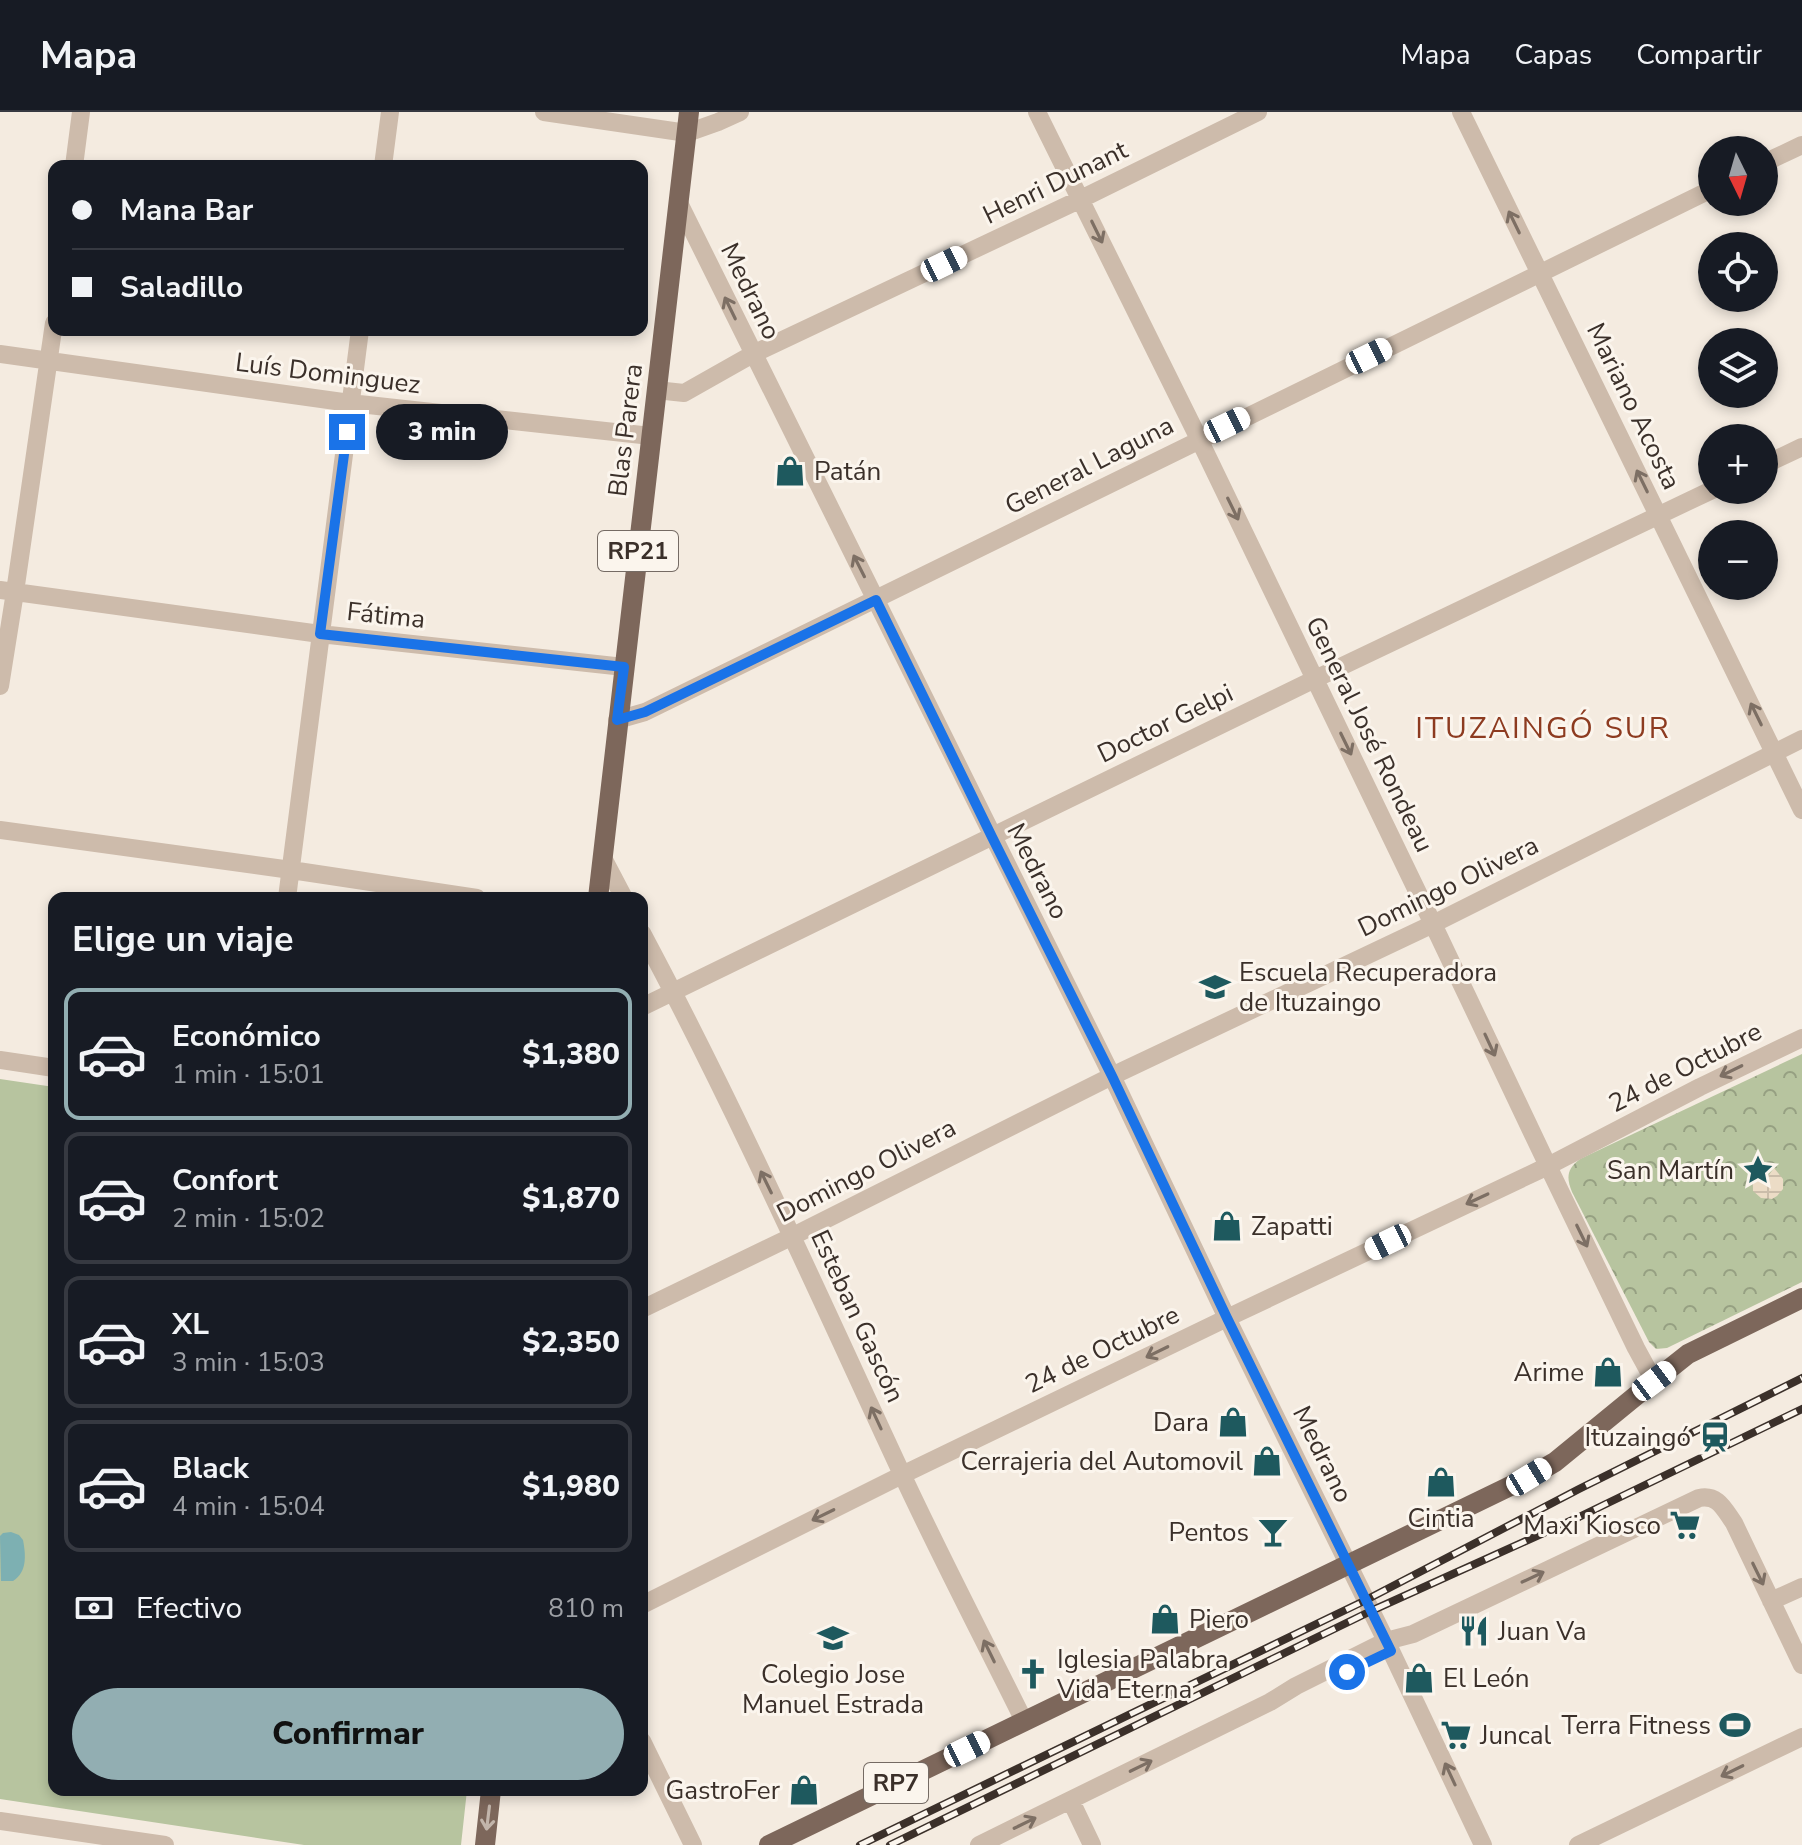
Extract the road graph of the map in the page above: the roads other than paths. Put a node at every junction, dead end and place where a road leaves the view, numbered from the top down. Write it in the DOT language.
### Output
graph roads {
  1 [pos="81,112"];
  2 [pos="390,112"];
  3 [pos="544,112"];
  4 [pos="740,112"];
  5 [pos="1037,112"];
  6 [pos="1258,112"];
  7 [pos="1461,112"];
  8 [pos="688,122"];
  9 [pos="1802,145"];
  10 [pos="1778,156"];
  11 [pos="75,160"];
  12 [pos="384,160"];
  13 [pos="1698,196"];
  14 [pos="1081,199"];
  15 [pos="679,203"];
  16 [pos="1539,273"];
  17 [pos="52,336"];
  18 [pos="359,336"];
  19 [pos="0,354"];
  20 [pos="753,354"];
  21 [pos="49,362"];
  22 [pos="656,390"];
  23 [pos="350,403"];
  24 [pos="651,436"];
  25 [pos="1199,439"];
  26 [pos="1802,447"];
  27 [pos="1778,458"];
  28 [pos="1698,497"];
  29 [pos="1659,515"];
  30 [pos="8,591"];
  31 [pos="876,600"];
  32 [pos="320,634"];
  33 [pos="624,667"];
  34 [pos="1315,679"];
  35 [pos="0,686"];
  36 [pos="617,720"];
  37 [pos="1802,739"];
  38 [pos="1775,752"];
  39 [pos="1802,810"];
  40 [pos="0,830"];
  41 [pos="992,837"];
  42 [pos="603,858"];
  43 [pos="291,870"];
  44 [pos="288,892"];
  45 [pos="437,892"];
  46 [pos="599,892"];
  47 [pos="621,892"];
  48 [pos="1433,924"];
  49 [pos="648,944"];
  50 [pos="673,992"];
  51 [pos="648,1004"];
  52 [pos="1802,1038"];
  53 [pos="0,1060"];
  54 [pos="48,1067"];
  55 [pos="1112,1076"];
  56 [pos="1548,1166"];
  57 [pos="793,1236"];
  58 [pos="1802,1298"];
  59 [pos="648,1306"];
  60 [pos="1227,1318"];
  61 [pos="1654,1381"];
  62 [pos="902,1475"];
  63 [pos="1348,1564"];
  64 [pos="1802,1587"];
  65 [pos="1771,1601"];
  66 [pos="648,1602"];
  67 [pos="1389,1646"];
  68 [pos="1802,1665"];
  69 [pos="1024,1721"];
  70 [pos="1802,1737"];
  71 [pos="648,1753"];
  72 [pos="490,1796"];
  73 [pos="1071,1801"];
  74 [pos="0,1821"];
  75 [pos="69,1838"];
  76 [pos="165,1845"];
  77 [pos="485,1845"];
  78 [pos="693,1845"];
  79 [pos="769,1845"];
  80 [pos="979,1845"];
  81 [pos="1092,1845"];
  82 [pos="1483,1845"];
  83 [pos="1578,1845"];
  1 -- 11 [label="street"];
  2 -- 12 [label="street"];
  3 -- 8 [label="street"];
  4 -- 8 [label="street"];
  5 -- 14 [label="street, General José Rondeau"];
  6 -- 14 [label="street, Henri Dunant"];
  16 -- 7 [label="street, Mariano Acosta, one-way"];
  8 -- 15 [label="main road, Blas Parera / RP21"];
  9 -- 10 [label="street"];
  13 -- 16 [label="street, General Laguna"];
  14 -- 20 [label="street, Henri Dunant"];
  14 -- 25 [label="street, General José Rondeau, one-way"];
  20 -- 15 [label="street, Medrano, one-way"];
  15 -- 22 [label="main road, Blas Parera / RP21"];
  16 -- 25 [label="street, General Laguna"];
  29 -- 16 [label="street, Mariano Acosta, one-way"];
  17 -- 21 [label="street"];
  18 -- 23 [label="street"];
  19 -- 21 [label="street, Luís Dominguez"];
  20 -- 22 [label="street, Henri Dunant"];
  31 -- 20 [label="street, Medrano, one-way"];
  21 -- 23 [label="street, Luís Dominguez"];
  21 -- 30 [label="street"];
  22 -- 24 [label="main road, Blas Parera / RP21"];
  23 -- 24 [label="street, Luís Dominguez"];
  23 -- 32 [label="street"];
  24 -- 33 [label="main road, Blas Parera / RP21"];
  25 -- 31 [label="street, General Laguna"];
  25 -- 34 [label="street, General José Rondeau, one-way"];
  26 -- 27 [label="street"];
  28 -- 29 [label="street, Doctor Gelpi"];
  29 -- 34 [label="street, Doctor Gelpi"];
  38 -- 29 [label="street, Mariano Acosta, one-way"];
  30 -- 32 [label="street, Fátima"];
  30 -- 35 [label="street"];
  31 -- 36 [label="street, General Laguna"];
  31 -- 41 [label="street, Medrano"];
  32 -- 33 [label="street, Fátima"];
  32 -- 43 [label="street"];
  33 -- 36 [label="main road, Blas Parera / RP21"];
  34 -- 41 [label="street, Doctor Gelpi"];
  34 -- 48 [label="street, General José Rondeau, one-way"];
  36 -- 42 [label="main road, Blas Parera / RP21"];
  37 -- 38 [label="street, Domingo Olivera"];
  38 -- 39 [label="street, Mariano Acosta"];
  38 -- 48 [label="street, Domingo Olivera"];
  40 -- 43 [label="street"];
  41 -- 50 [label="street, Doctor Gelpi"];
  41 -- 55 [label="street, Medrano"];
  42 -- 46 [label="main road, Blas Parera / RP21"];
  42 -- 47 [label="street"];
  43 -- 44 [label="street"];
  43 -- 45 [label="street"];
  48 -- 55 [label="street, Domingo Olivera"];
  48 -- 56 [label="street, General José Rondeau, one-way"];
  49 -- 50 [label="street, Esteban Gascón"];
  50 -- 51 [label="street, Doctor Gelpi"];
  57 -- 50 [label="street, Esteban Gascón, one-way"];
  52 -- 56 [label="street, 24 de Octubre, one-way"];
  53 -- 54 [label="street"];
  55 -- 57 [label="street, Domingo Olivera"];
  55 -- 60 [label="street, Medrano"];
  56 -- 60 [label="street, 24 de Octubre, one-way"];
  56 -- 61 [label="street, General José Rondeau, one-way"];
  57 -- 59 [label="street, Domingo Olivera"];
  62 -- 57 [label="street, Esteban Gascón, one-way"];
  58 -- 61 [label="main road, RP7"];
  60 -- 62 [label="street, 24 de Octubre, one-way"];
  60 -- 63 [label="street, Medrano"];
  61 -- 63 [label="main road, RP7"];
  62 -- 66 [label="street, 24 de Octubre, one-way"];
  69 -- 62 [label="street, Esteban Gascón, one-way"];
  63 -- 67 [label="street"];
  63 -- 69 [label="main road, RP7"];
  64 -- 65 [label="street"];
  67 -- 65 [label="street, one-way"];
  65 -- 68 [label="street"];
  73 -- 67 [label="street, one-way"];
  82 -- 67 [label="street, one-way"];
  69 -- 79 [label="main road, RP7"];
  70 -- 83 [label="street, one-way"];
  71 -- 78 [label="street"];
  72 -- 77 [label="main road, one-way"];
  80 -- 73 [label="street, one-way"];
  73 -- 81 [label="street"];
  74 -- 75 [label="street"];
  75 -- 76 [label="street"];
}
